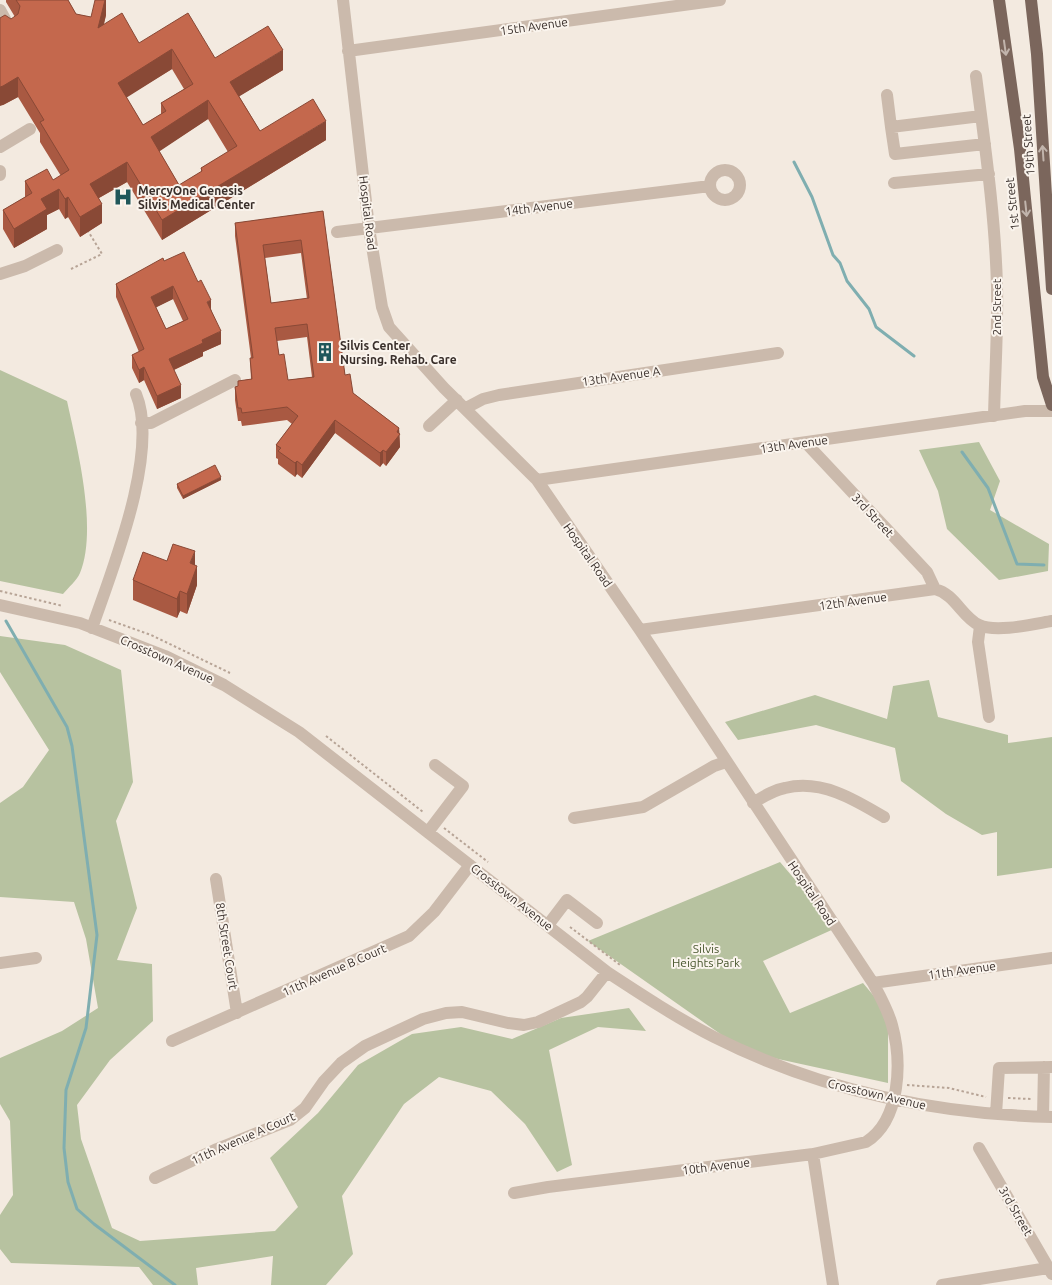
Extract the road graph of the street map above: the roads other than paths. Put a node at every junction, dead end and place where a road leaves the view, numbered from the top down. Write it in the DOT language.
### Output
graph roads {
  1 [pos="343,0"];
  2 [pos="720,0"];
  3 [pos="999,0"];
  4 [pos="1031,0"];
  5 [pos="0,10"];
  6 [pos="10,30"];
  7 [pos="348,51"];
  8 [pos="976,76"];
  9 [pos="886,95"];
  10 [pos="981,116"];
  11 [pos="891,127"];
  12 [pos="30,130"];
  13 [pos="985,144"];
  14 [pos="0,147"];
  15 [pos="989,174"];
  16 [pos="894,183"];
  17 [pos="710,186"];
  18 [pos="369,228"];
  19 [pos="338,232"];
  20 [pos="57,250"];
  21 [pos="0,274"];
  22 [pos="1052,289"];
  23 [pos="778,353"];
  24 [pos="236,380"];
  25 [pos="136,394"];
  26 [pos="462,404"];
  27 [pos="1052,405"];
  28 [pos="1052,411"];
  29 [pos="994,416"];
  30 [pos="141,423"];
  31 [pos="429,426"];
  32 [pos="806,443"];
  33 [pos="536,480"];
  34 [pos="935,589"];
  35 [pos="0,605"];
  36 [pos="1052,621"];
  37 [pos="980,626"];
  38 [pos="92,628"];
  39 [pos="640,630"];
  40 [pos="989,717"];
  41 [pos="726,762"];
  42 [pos="435,766"];
  43 [pos="753,803"];
  44 [pos="884,817"];
  45 [pos="574,818"];
  46 [pos="428,832"];
  47 [pos="470,865"];
  48 [pos="216,879"];
  49 [pos="597,922"];
  50 [pos="548,925"];
  51 [pos="36,958"];
  52 [pos="1052,958"];
  53 [pos="0,963"];
  54 [pos="607,972"];
  55 [pos="873,983"];
  56 [pos="237,1013"];
  57 [pos="172,1041"];
  58 [pos="1048,1067"];
  59 [pos="893,1099"];
  60 [pos="996,1114"];
  61 [pos="1047,1117"];
  62 [pos="979,1148"];
  63 [pos="813,1154"];
  64 [pos="155,1178"];
  65 [pos="514,1193"];
  66 [pos="1050,1271"];
  67 [pos="833,1285"];
  68 [pos="942,1285"];
  1 -- 7 [label="street, Hospital Road"];
  2 -- 7 [label="street, 15th Avenue"];
  3 -- 27 [label="main road, 1st Street, one-way"];
  22 -- 4 [label="main road, 19th Street, one-way"];
  5 -- 6 [label="street"];
  7 -- 18 [label="street, Hospital Road"];
  8 -- 10 [label="street, 2nd Street"];
  9 -- 11 [label="street"];
  10 -- 11 [label="street"];
  10 -- 13 [label="street, 2nd Street"];
  11 -- 13 [label="street"];
  12 -- 14 [label="street"];
  13 -- 15 [label="street, 2nd Street"];
  15 -- 16 [label="street"];
  15 -- 29 [label="street, 2nd Street"];
  17 -- 18 [label="street, 14th Avenue"];
  18 -- 19 [label="street, 14th Avenue"];
  18 -- 26 [label="street, Hospital Road"];
  20 -- 21 [label="street"];
  23 -- 26 [label="street, 13th Avenue A"];
  24 -- 30 [label="street"];
  25 -- 30 [label="street"];
  26 -- 31 [label="street, 13th Avenue A"];
  26 -- 33 [label="street, Hospital Road"];
  28 -- 29 [label="street, 13th Avenue"];
  29 -- 32 [label="street, 13th Avenue"];
  30 -- 38 [label="street"];
  32 -- 33 [label="street, 13th Avenue"];
  32 -- 34 [label="street, 3rd Street"];
  33 -- 39 [label="street, Hospital Road"];
  34 -- 37 [label="street"];
  34 -- 39 [label="street, 12th Avenue"];
  35 -- 38 [label="street, Crosstown Avenue"];
  36 -- 37 [label="street"];
  37 -- 40 [label="street"];
  38 -- 46 [label="street, Crosstown Avenue"];
  39 -- 41 [label="street, Hospital Road"];
  41 -- 43 [label="street, Hospital Road"];
  41 -- 45 [label="street"];
  42 -- 46 [label="street"];
  43 -- 44 [label="street"];
  43 -- 55 [label="street, Hospital Road"];
  46 -- 47 [label="street, Crosstown Avenue"];
  47 -- 50 [label="street, Crosstown Avenue"];
  47 -- 56 [label="street, 11th Avenue B Court"];
  48 -- 56 [label="street, 8th Street Court"];
  49 -- 50 [label="street"];
  50 -- 54 [label="street, Crosstown Avenue"];
  51 -- 53 [label="street"];
  52 -- 55 [label="street, 11th Avenue"];
  54 -- 59 [label="street, Crosstown Avenue"];
  54 -- 64 [label="street, 11th Avenue A Court"];
  55 -- 59 [label="street, Hospital Road"];
  56 -- 57 [label="street, 11th Avenue B Court"];
  58 -- 60 [label="street"];
  58 -- 61 [label="street"];
  59 -- 60 [label="street, Crosstown Avenue"];
  59 -- 63 [label="street, 10th Avenue"];
  60 -- 61 [label="street, Crosstown Avenue"];
  62 -- 66 [label="street, 3rd Street"];
  63 -- 65 [label="street, 10th Avenue"];
  63 -- 67 [label="street"];
  66 -- 68 [label="street"];
}
